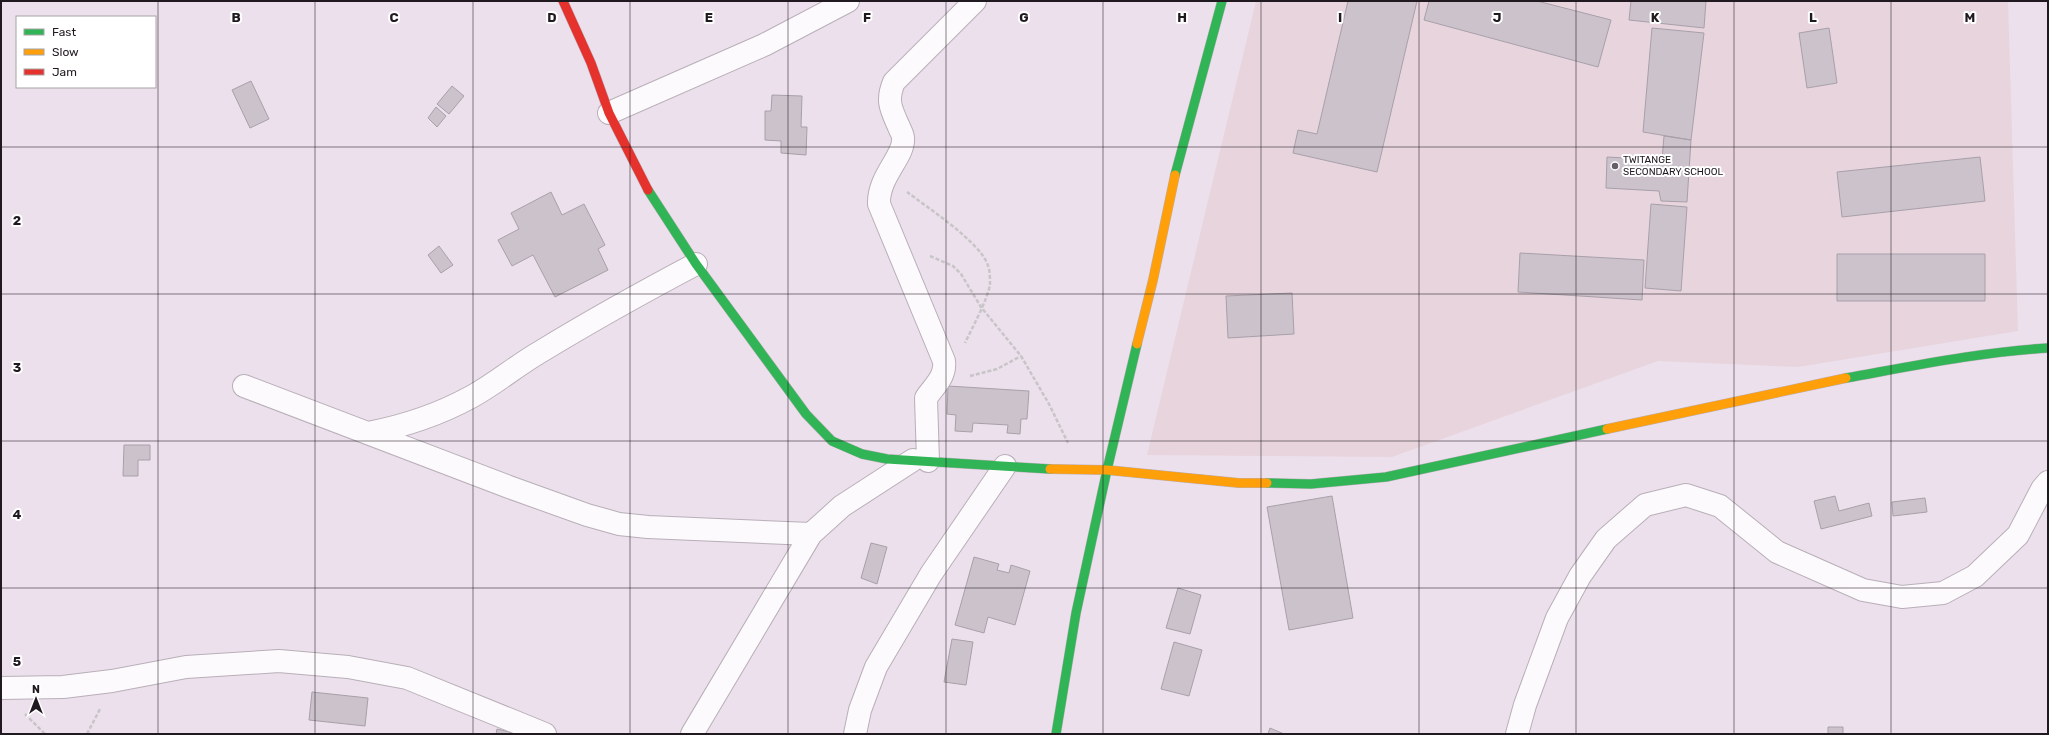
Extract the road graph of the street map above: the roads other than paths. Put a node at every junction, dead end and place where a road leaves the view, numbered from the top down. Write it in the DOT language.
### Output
graph roads {
  1 [pos="563,1"];
  2 [pos="848,1"];
  3 [pos="975,1"];
  4 [pos="1222,1"];
  5 [pos="609,113"];
  6 [pos="696,264"];
  7 [pos="2048,348"];
  8 [pos="244,386"];
  9 [pos="368,433"];
  10 [pos="920,461"];
  11 [pos="1005,466"];
  12 [pos="1107,470"];
  13 [pos="2048,482"];
  14 [pos="811,534"];
  15 [pos="1,688"];
  16 [pos="700,730"];
  17 [pos="545,734"];
  18 [pos="855,734"];
  19 [pos="1056,734"];
  20 [pos="1517,734"];
  1 -- 5 [label="street"];
  2 -- 5 [label="street"];
  3 -- 10 [label="street"];
  4 -- 12 [label="street"];
  5 -- 6 [label="street"];
  6 -- 9 [label="street"];
  6 -- 10 [label="street"];
  7 -- 12 [label="street"];
  8 -- 9 [label="street"];
  9 -- 14 [label="street"];
  10 -- 11 [label="street"];
  10 -- 14 [label="street"];
  11 -- 12 [label="street"];
  11 -- 18 [label="street"];
  12 -- 19 [label="street"];
  13 -- 20 [label="street"];
  14 -- 16 [label="street"];
  15 -- 17 [label="street"];
}
